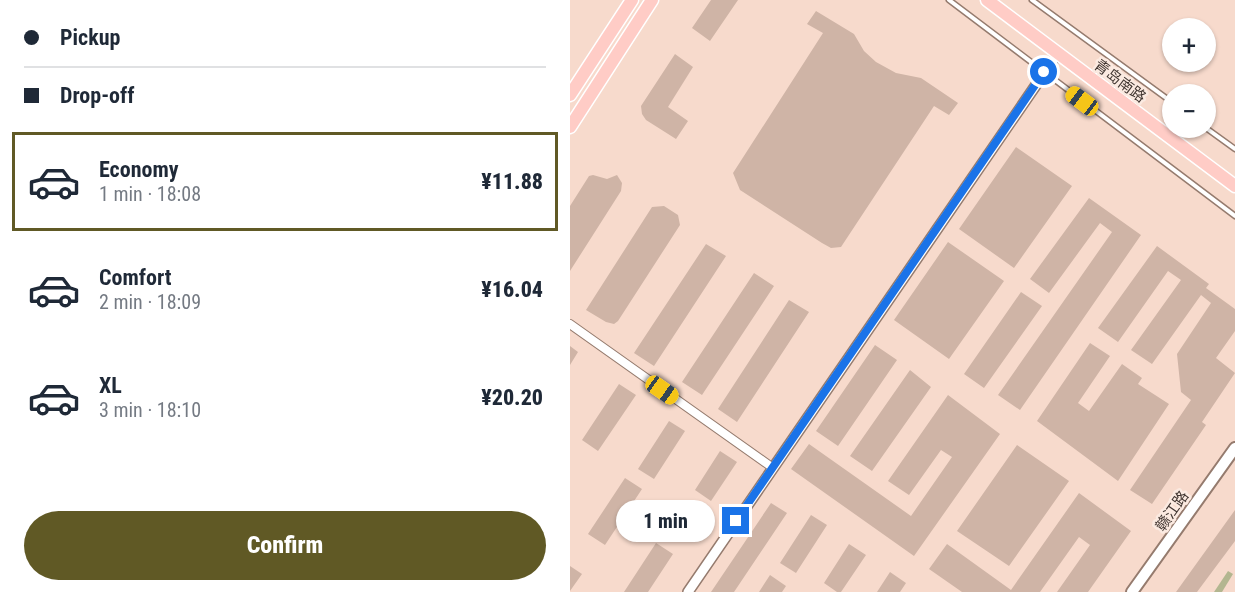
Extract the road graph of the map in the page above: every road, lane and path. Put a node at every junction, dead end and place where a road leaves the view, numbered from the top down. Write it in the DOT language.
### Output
graph roads {
  1 [pos="632,0"];
  2 [pos="652,0"];
  3 [pos="949,0"];
  4 [pos="987,0"];
  5 [pos="1032,0"];
  6 [pos="1058,53"];
  7 [pos="1044,72"];
  8 [pos="570,95"];
  9 [pos="1162,95"];
  10 [pos="570,127"];
  11 [pos="1216,135"];
  12 [pos="1235,149"];
  13 [pos="1235,186"];
  14 [pos="1235,216"];
  15 [pos="570,324"];
  16 [pos="1235,448"];
  17 [pos="773,468"];
  18 [pos="688,592"];
  19 [pos="1132,592"];
  1 -- 8 [label="main road"];
  2 -- 10 [label="main road"];
  3 -- 7 [label="lane"];
  4 -- 6 [label="main road, 青岛南路"];
  5 -- 9 [label="lane"];
  6 -- 7 [label="street"];
  6 -- 13 [label="main road, 青岛南路"];
  7 -- 14 [label="lane"];
  7 -- 17 [label="street"];
  11 -- 12 [label="lane"];
  15 -- 17 [label="street"];
  16 -- 19 [label="main road, 赣江路"];
  17 -- 18 [label="street"];
}
